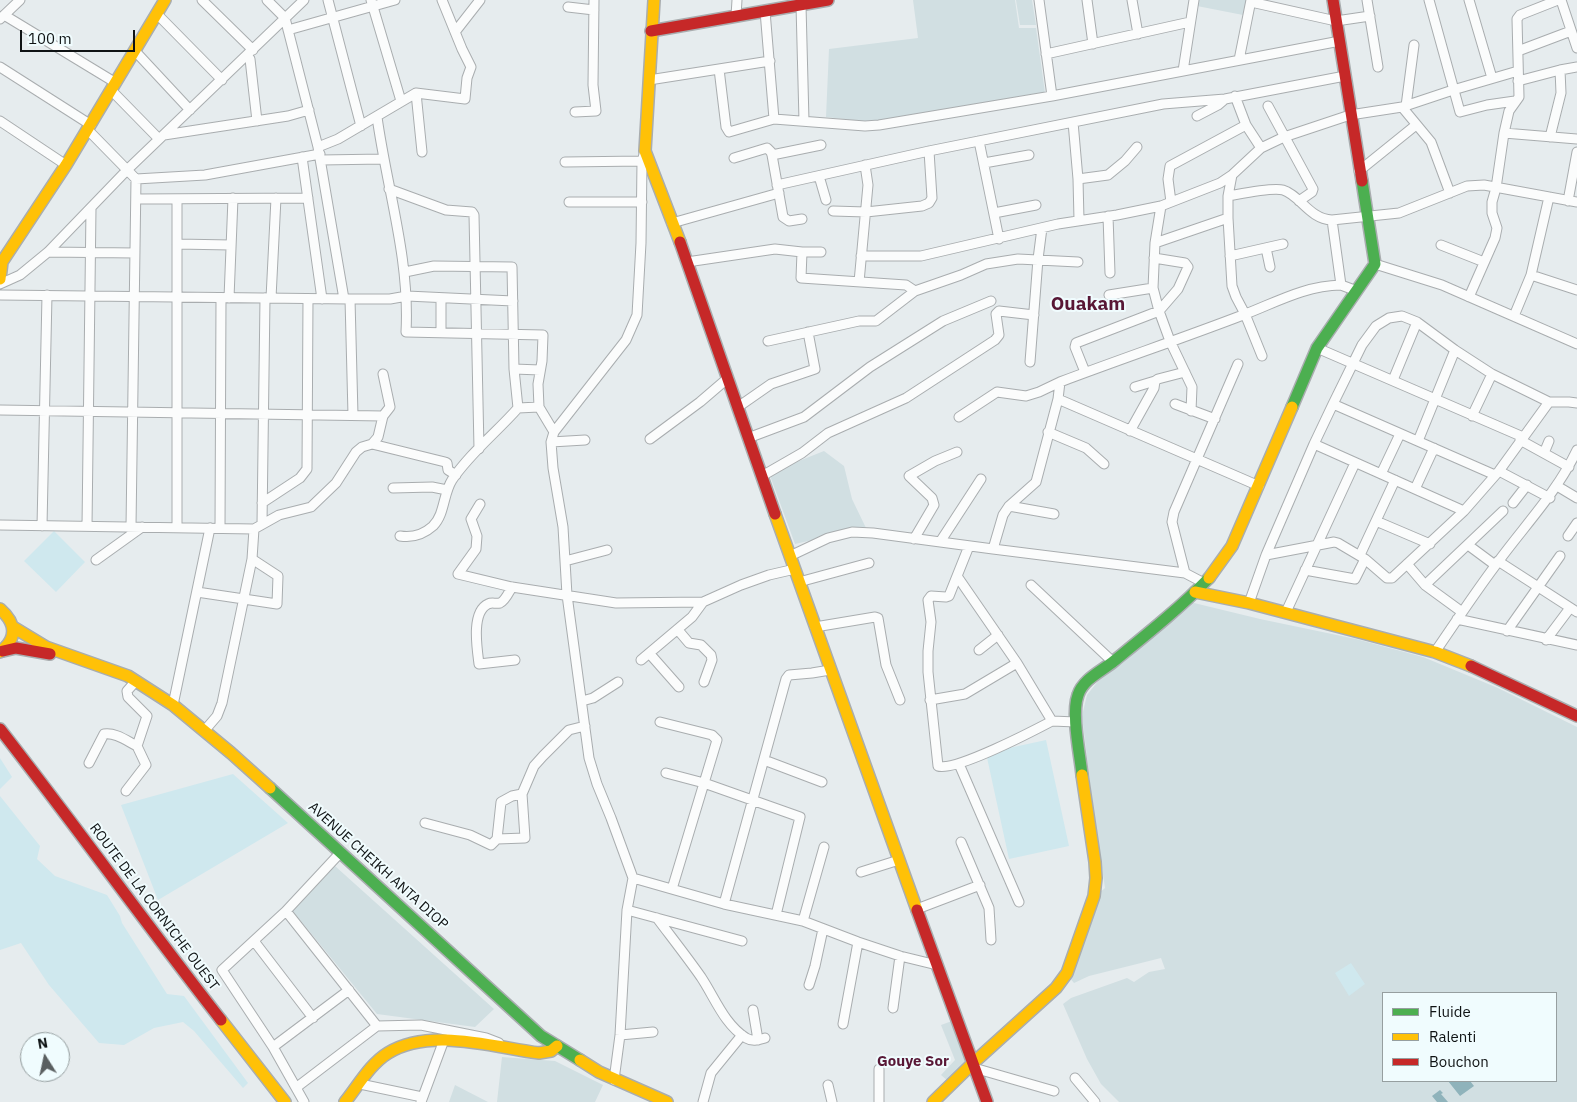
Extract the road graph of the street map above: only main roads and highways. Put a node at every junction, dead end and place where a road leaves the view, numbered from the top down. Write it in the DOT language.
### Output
graph roads {
  1 [pos="166,0"];
  2 [pos="654,0"];
  3 [pos="828,0"];
  4 [pos="1333,0"];
  5 [pos="651,31"];
  6 [pos="1,262"];
  7 [pos="0,279"];
  8 [pos="1195,592"];
  9 [pos="0,609"];
  10 [pos="13,627"];
  11 [pos="1,652"];
  12 [pos="67,656"];
  13 [pos="1577,716"];
  14 [pos="0,729"];
  15 [pos="0,742"];
  16 [pos="541,1036"];
  17 [pos="557,1046"];
  18 [pos="511,1048"];
  19 [pos="973,1066"];
  20 [pos="274,1102"];
  21 [pos="285,1102"];
  22 [pos="344,1102"];
  23 [pos="667,1102"];
  24 [pos="933,1102"];
  25 [pos="987,1102"];
  1 -- 6 [label="main road"];
  2 -- 5 [label="main road"];
  3 -- 5 [label="main road"];
  4 -- 8 [label="main road"];
  5 -- 19 [label="main road"];
  6 -- 7 [label="main road"];
  8 -- 13 [label="main road"];
  8 -- 19 [label="main road"];
  9 -- 10 [label="main road"];
  10 -- 11 [label="main road"];
  10 -- 12 [label="main road"];
  11 -- 12 [label="main road"];
  12 -- 16 [label="main road, AVENUE CHEIKH ANTA DIOP"];
  14 -- 21 [label="main road, ROUTE DE LA CORNICHE OUEST"];
  15 -- 20 [label="main road, ROUTE DE LA CORNICHE OUEST"];
  16 -- 17 [label="main road, AVENUE CHEIKH ANTA DIOP"];
  16 -- 18 [label="main road"];
  17 -- 18 [label="main road"];
  17 -- 23 [label="main road, AVENUE CHEIKH ANTA DIOP"];
  18 -- 22 [label="main road"];
  19 -- 24 [label="main road"];
  19 -- 25 [label="main road"];
}
